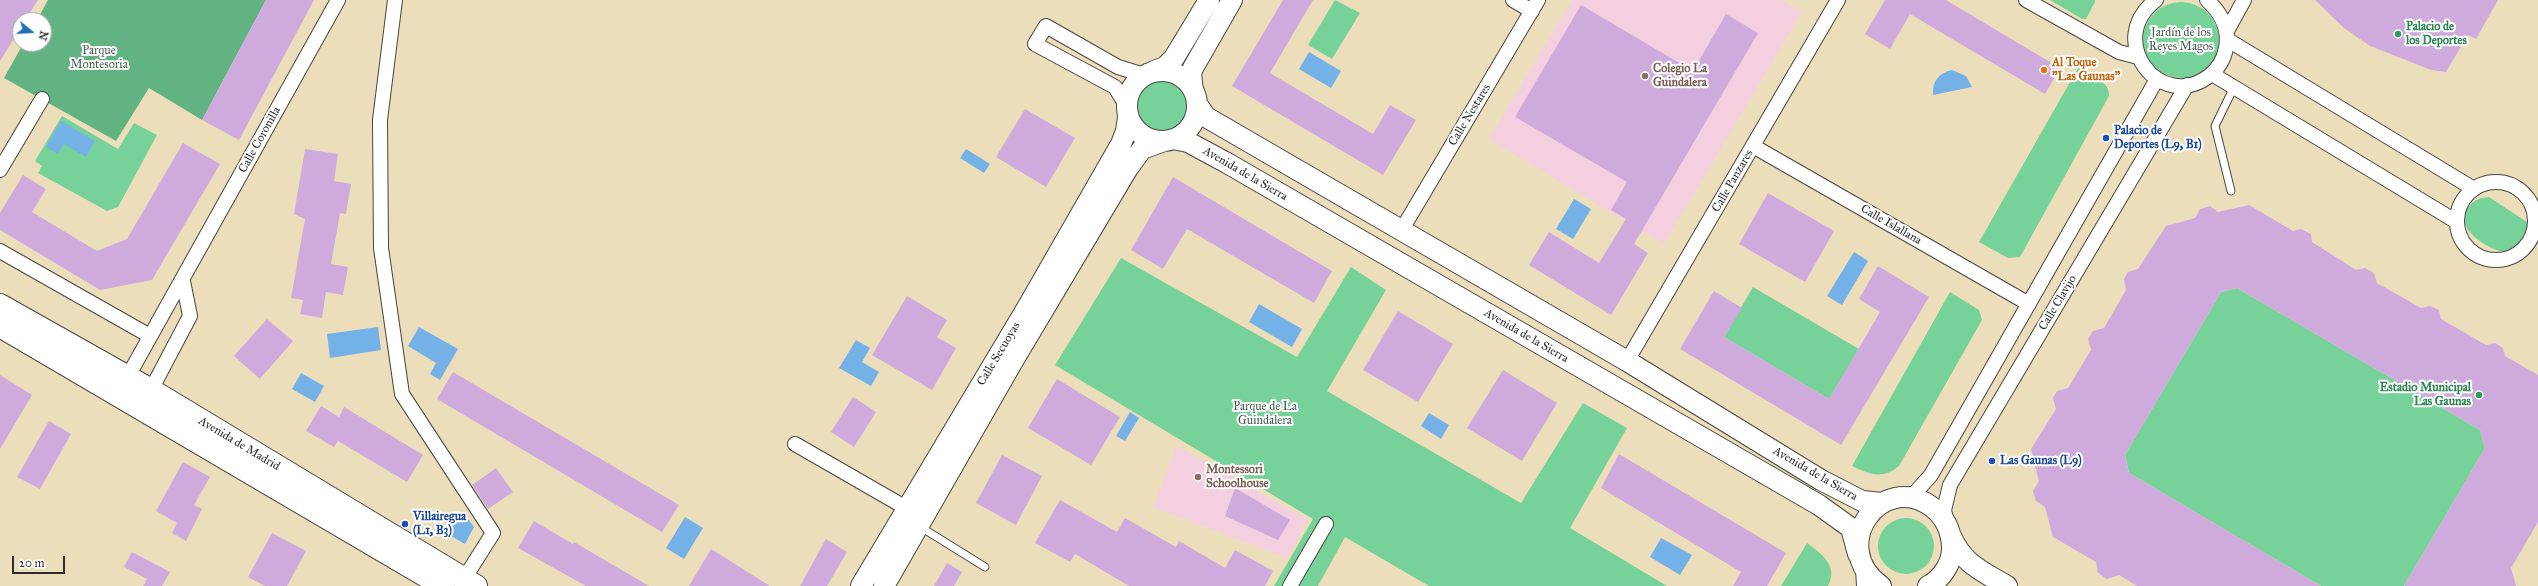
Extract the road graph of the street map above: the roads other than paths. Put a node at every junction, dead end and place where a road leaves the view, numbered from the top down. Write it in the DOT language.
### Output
graph roads {
  1 [pos="338,0"];
  2 [pos="395,0"];
  3 [pos="1209,0"];
  4 [pos="1232,0"];
  5 [pos="1513,0"];
  6 [pos="1838,0"];
  7 [pos="2026,0"];
  8 [pos="2156,0"];
  9 [pos="2206,0"];
  10 [pos="2244,0"];
  11 [pos="1535,6"];
  12 [pos="2227,36"];
  13 [pos="2138,57"];
  14 [pos="1148,73"];
  15 [pos="2212,74"];
  16 [pos="2157,79"];
  17 [pos="2186,85"];
  18 [pos="2234,87"];
  19 [pos="1195,97"];
  20 [pos="42,99"];
  21 [pos="1127,111"];
  22 [pos="1168,140"];
  23 [pos="1753,146"];
  24 [pos="0,170"];
  25 [pos="2474,189"];
  26 [pos="2231,191"];
  27 [pos="2535,206"];
  28 [pos="2457,222"];
  29 [pos="1401,231"];
  30 [pos="2532,245"];
  31 [pos="0,251"];
  32 [pos="183,281"];
  33 [pos="2029,304"];
  34 [pos="0,305"];
  35 [pos="0,326"];
  36 [pos="150,336"];
  37 [pos="1628,361"];
  38 [pos="127,378"];
  39 [pos="151,390"];
  40 [pos="795,444"];
  41 [pos="1891,501"];
  42 [pos="908,508"];
  43 [pos="1326,524"];
  44 [pos="919,526"];
  45 [pos="1949,530"];
  46 [pos="985,567"];
  47 [pos="1862,569"];
  48 [pos="470,582"];
  49 [pos="443,586"];
  50 [pos="861,586"];
  51 [pos="884,586"];
  52 [pos="1290,586"];
  53 [pos="1881,586"];
  54 [pos="1928,586"];
  55 [pos="2007,586"];
  1 -- 32 [label="street, Calle Coronilla"];
  2 -- 48 [label="street"];
  3 -- 14 [label="main road"];
  4 -- 19 [label="main road"];
  5 -- 11 [label="street"];
  6 -- 23 [label="street, Calle Panzares"];
  7 -- 13 [label="street"];
  8 -- 13 [label="street"];
  9 -- 12 [label="street"];
  10 -- 12 [label="street"];
  11 -- 29 [label="street, Calle Nestares"];
  12 -- 15 [label="street"];
  12 -- 25 [label="street"];
  13 -- 16 [label="street"];
  14 -- 19 [label="main road"];
  14 -- 21 [label="main road"];
  14 -- 21 [label="street"];
  15 -- 17 [label="street"];
  15 -- 18 [label="street"];
  16 -- 17 [label="street"];
  16 -- 33 [label="street, Calle Clavijo"];
  17 -- 45 [label="street, Calle Clavijo"];
  18 -- 26 [label="lane"];
  18 -- 28 [label="street"];
  19 -- 22 [label="main road"];
  19 -- 29 [label="main road, Avenida de la Sierra"];
  20 -- 24 [label="street"];
  21 -- 22 [label="main road"];
  21 -- 42 [label="main road, Calle Secuoyas"];
  22 -- 44 [label="main road, Calle Secuoyas"];
  22 -- 47 [label="main road, Avenida de la Sierra"];
  23 -- 33 [label="street, Calle Islallana"];
  23 -- 37 [label="street, Calle Panzares"];
  25 -- 27 [label="street"];
  25 -- 28 [label="street"];
  27 -- 30 [label="street"];
  28 -- 30 [label="street"];
  29 -- 37 [label="main road, Avenida de la Sierra"];
  31 -- 36 [label="street"];
  32 -- 36 [label="street, Calle Coronilla"];
  32 -- 39 [label="street"];
  33 -- 41 [label="street, Calle Clavijo"];
  34 -- 38 [label="main road, Avenida de Madrid"];
  35 -- 49 [label="main road, Avenida de Madrid"];
  36 -- 38 [label="street, Calle Coronilla"];
  37 -- 41 [label="main road, Avenida de la Sierra"];
  38 -- 39 [label="main road, Avenida de Madrid"];
  39 -- 48 [label="main road, Avenida de Madrid"];
  40 -- 42 [label="street"];
  41 -- 45 [label="main road, Avenida de la Sierra"];
  41 -- 47 [label="main road"];
  42 -- 50 [label="main road, Calle Secuoyas"];
  43 -- 52 [label="street"];
  44 -- 46 [label="lane"];
  44 -- 51 [label="main road, Calle Secuoyas"];
  45 -- 54 [label="main road"];
  45 -- 55 [label="main road"];
  47 -- 53 [label="main road"];
}
